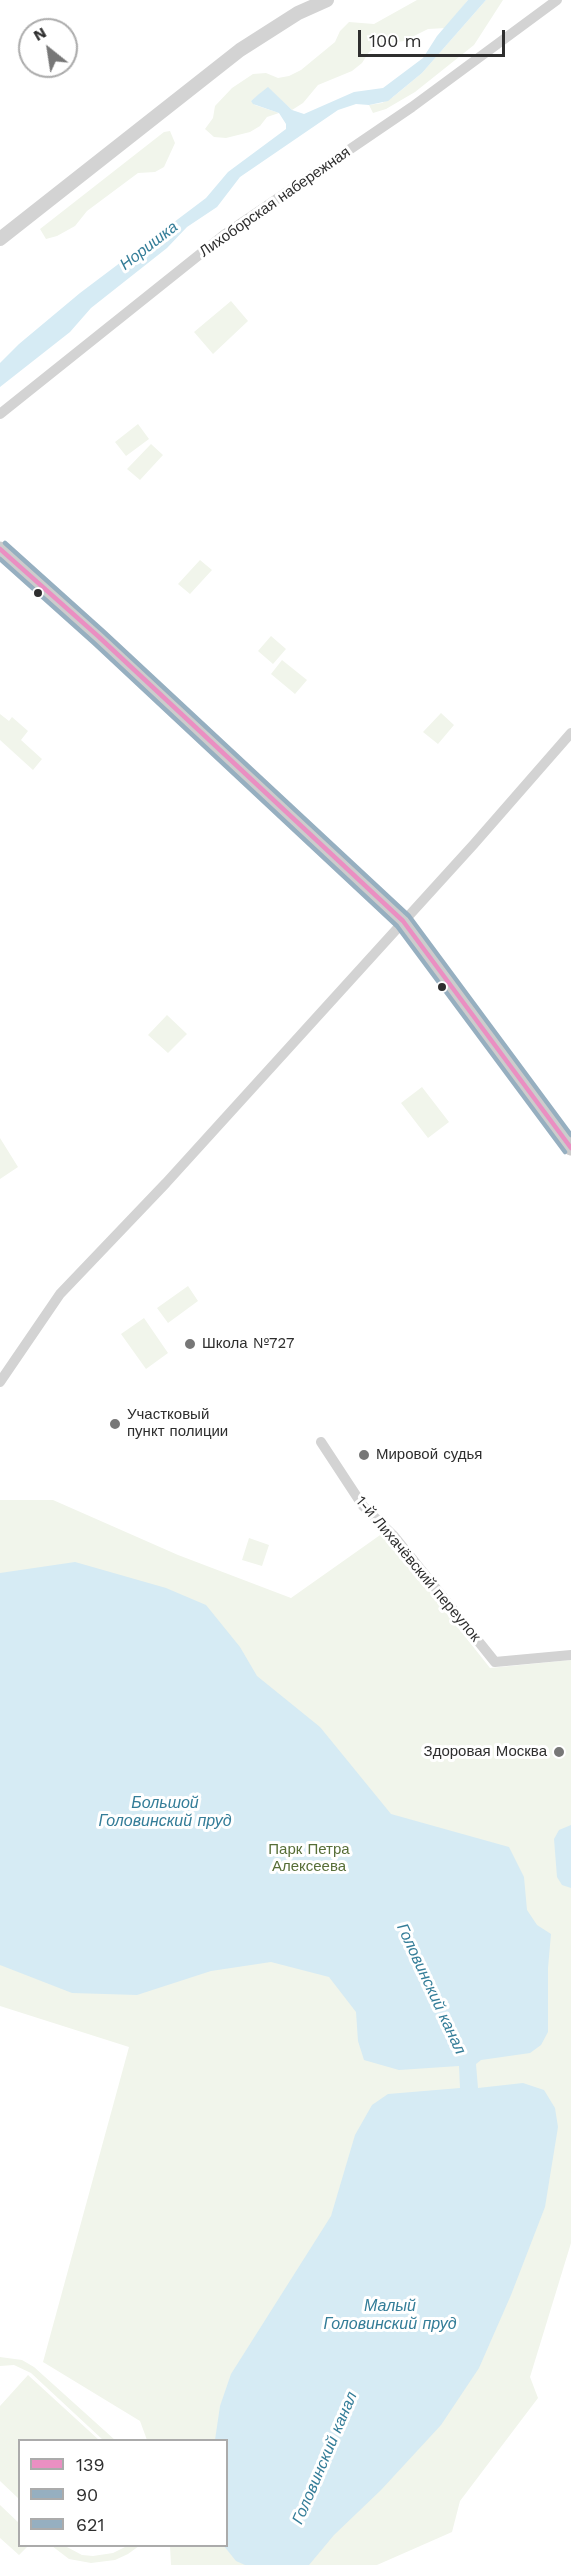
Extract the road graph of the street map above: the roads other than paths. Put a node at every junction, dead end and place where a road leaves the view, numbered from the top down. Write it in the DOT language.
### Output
graph roads {
  1 [pos="327,0"];
  2 [pos="558,0"];
  3 [pos="0,239"];
  4 [pos="0,414"];
  5 [pos="0,549"];
  6 [pos="571,733"];
  7 [pos="403,921"];
  8 [pos="571,1148"];
  9 [pos="0,1382"];
  10 [pos="321,1442"];
  11 [pos="571,1655"];
  1 -- 3 [label="street"];
  2 -- 4 [label="street, Лихоборская набережная"];
  5 -- 7 [label="main road"];
  6 -- 7 [label="street"];
  7 -- 8 [label="main road"];
  7 -- 9 [label="street"];
  10 -- 11 [label="street, 1-й Лихачёвский переулок"];
}
